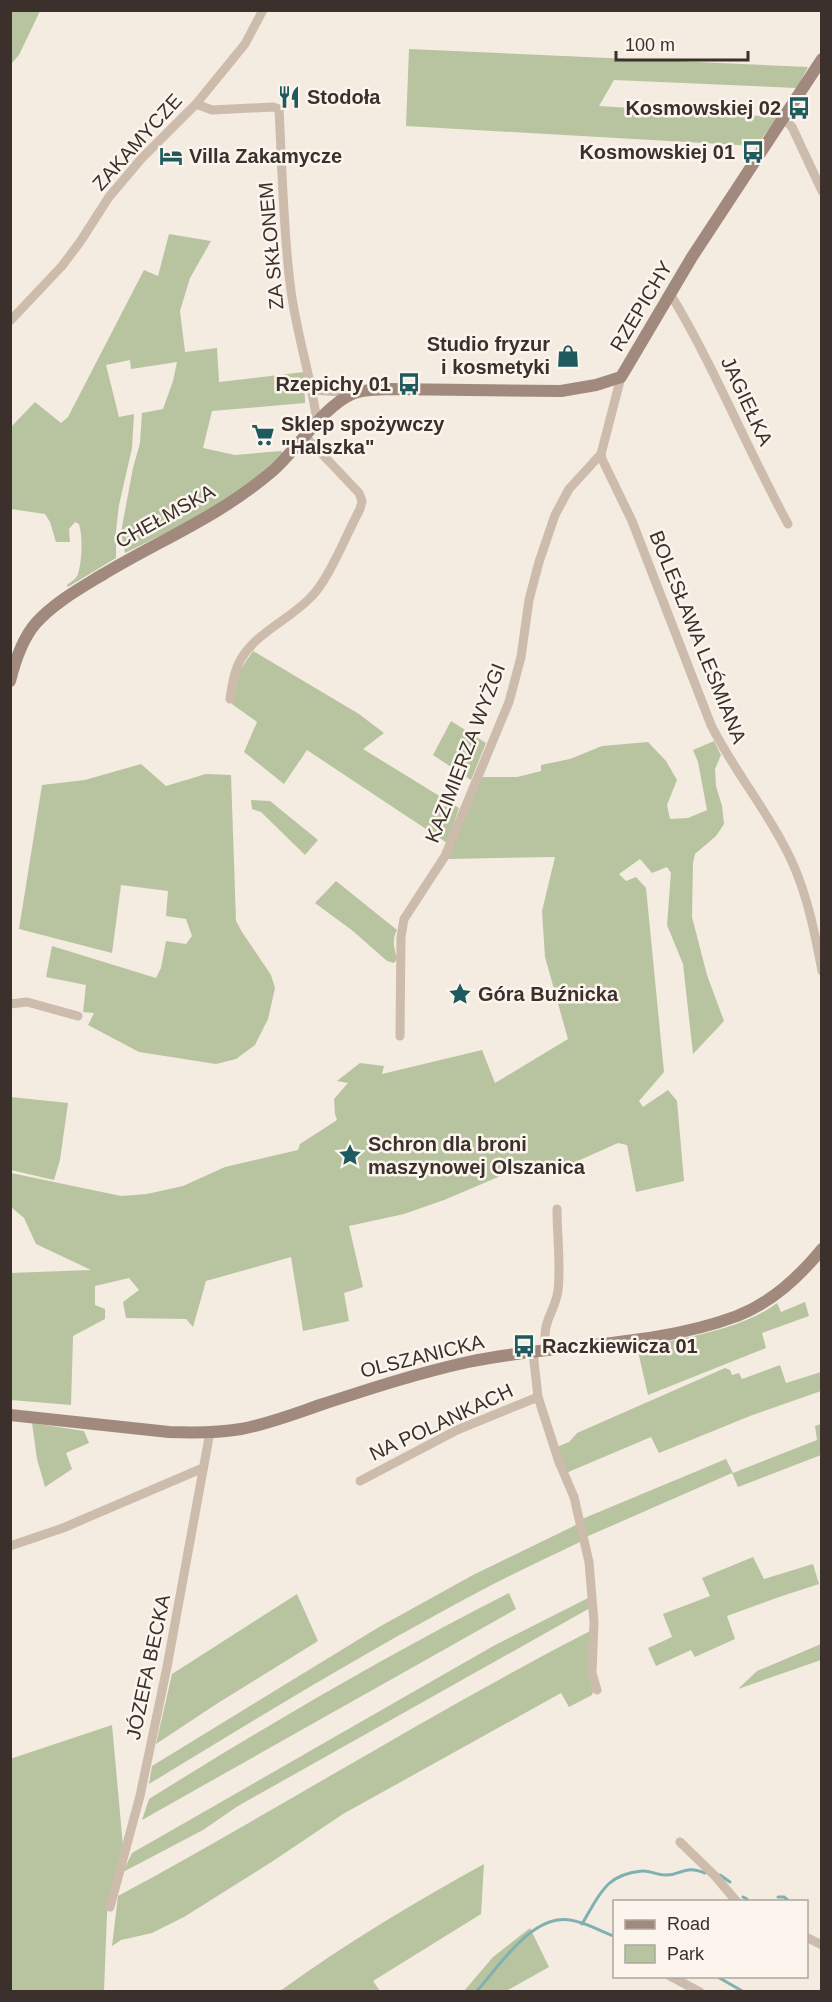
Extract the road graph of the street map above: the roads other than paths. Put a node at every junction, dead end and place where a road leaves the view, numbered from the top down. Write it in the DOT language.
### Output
graph roads {
  1 [pos="263,10"];
  2 [pos="822,59"];
  3 [pos="196,104"];
  4 [pos="783,118"];
  5 [pos="822,191"];
  6 [pos="671,295"];
  7 [pos="10,321"];
  8 [pos="621,377"];
  9 [pos="313,390"];
  10 [pos="353,393"];
  11 [pos="317,422"];
  12 [pos="305,436"];
  13 [pos="601,454"];
  14 [pos="788,524"];
  15 [pos="10,681"];
  16 [pos="230,699"];
  17 [pos="822,971"];
  18 [pos="10,1004"];
  19 [pos="78,1016"];
  20 [pos="400,1036"];
  21 [pos="556,1209"];
  22 [pos="822,1249"];
  23 [pos="547,1350"];
  24 [pos="533,1352"];
  25 [pos="538,1397"];
  26 [pos="10,1415"];
  27 [pos="210,1432"];
  28 [pos="204,1468"];
  29 [pos="360,1481"];
  30 [pos="10,1546"];
  31 [pos="597,1690"];
  32 [pos="680,1842"];
  33 [pos="735,1900"];
  34 [pos="110,1908"];
  35 [pos="808,1938"];
  36 [pos="822,1945"];
  37 [pos="672,1978"];
  38 [pos="700,1992"];
  1 -- 3 [label="street, ZAKAMYCZE"];
  2 -- 4 [label="street, RZEPICHY"];
  3 -- 7 [label="street, ZAKAMYCZE"];
  3 -- 9 [label="street, ZA SKŁONEM"];
  4 -- 5 [label="street"];
  4 -- 6 [label="street, RZEPICHY"];
  6 -- 8 [label="street, RZEPICHY"];
  6 -- 14 [label="street, JAGIEŁKA"];
  8 -- 10 [label="street, RZEPICHY"];
  8 -- 13 [label="street"];
  9 -- 10 [label="street"];
  9 -- 11 [label="street, ZA SKŁONEM"];
  10 -- 11 [label="street, CHEŁMSKA"];
  11 -- 12 [label="street, CHEŁMSKA"];
  12 -- 15 [label="street, CHEŁMSKA"];
  12 -- 16 [label="street"];
  13 -- 17 [label="street, BOLESŁAWA LEŚMIANA"];
  13 -- 20 [label="street, KAZIMIERZA WYŻGI"];
  18 -- 19 [label="street"];
  21 -- 23 [label="street"];
  22 -- 23 [label="street, OLSZANICKA"];
  23 -- 24 [label="street, OLSZANICKA"];
  24 -- 25 [label="street"];
  24 -- 27 [label="street, OLSZANICKA"];
  25 -- 29 [label="street, NA POLANKACH"];
  25 -- 31 [label="street"];
  26 -- 27 [label="street, OLSZANICKA"];
  27 -- 28 [label="street, JÓZEFA BECKA"];
  28 -- 30 [label="street"];
  28 -- 34 [label="street, JÓZEFA BECKA"];
  32 -- 33 [label="street"];
  35 -- 36 [label="street"];
  37 -- 38 [label="street"];
}
